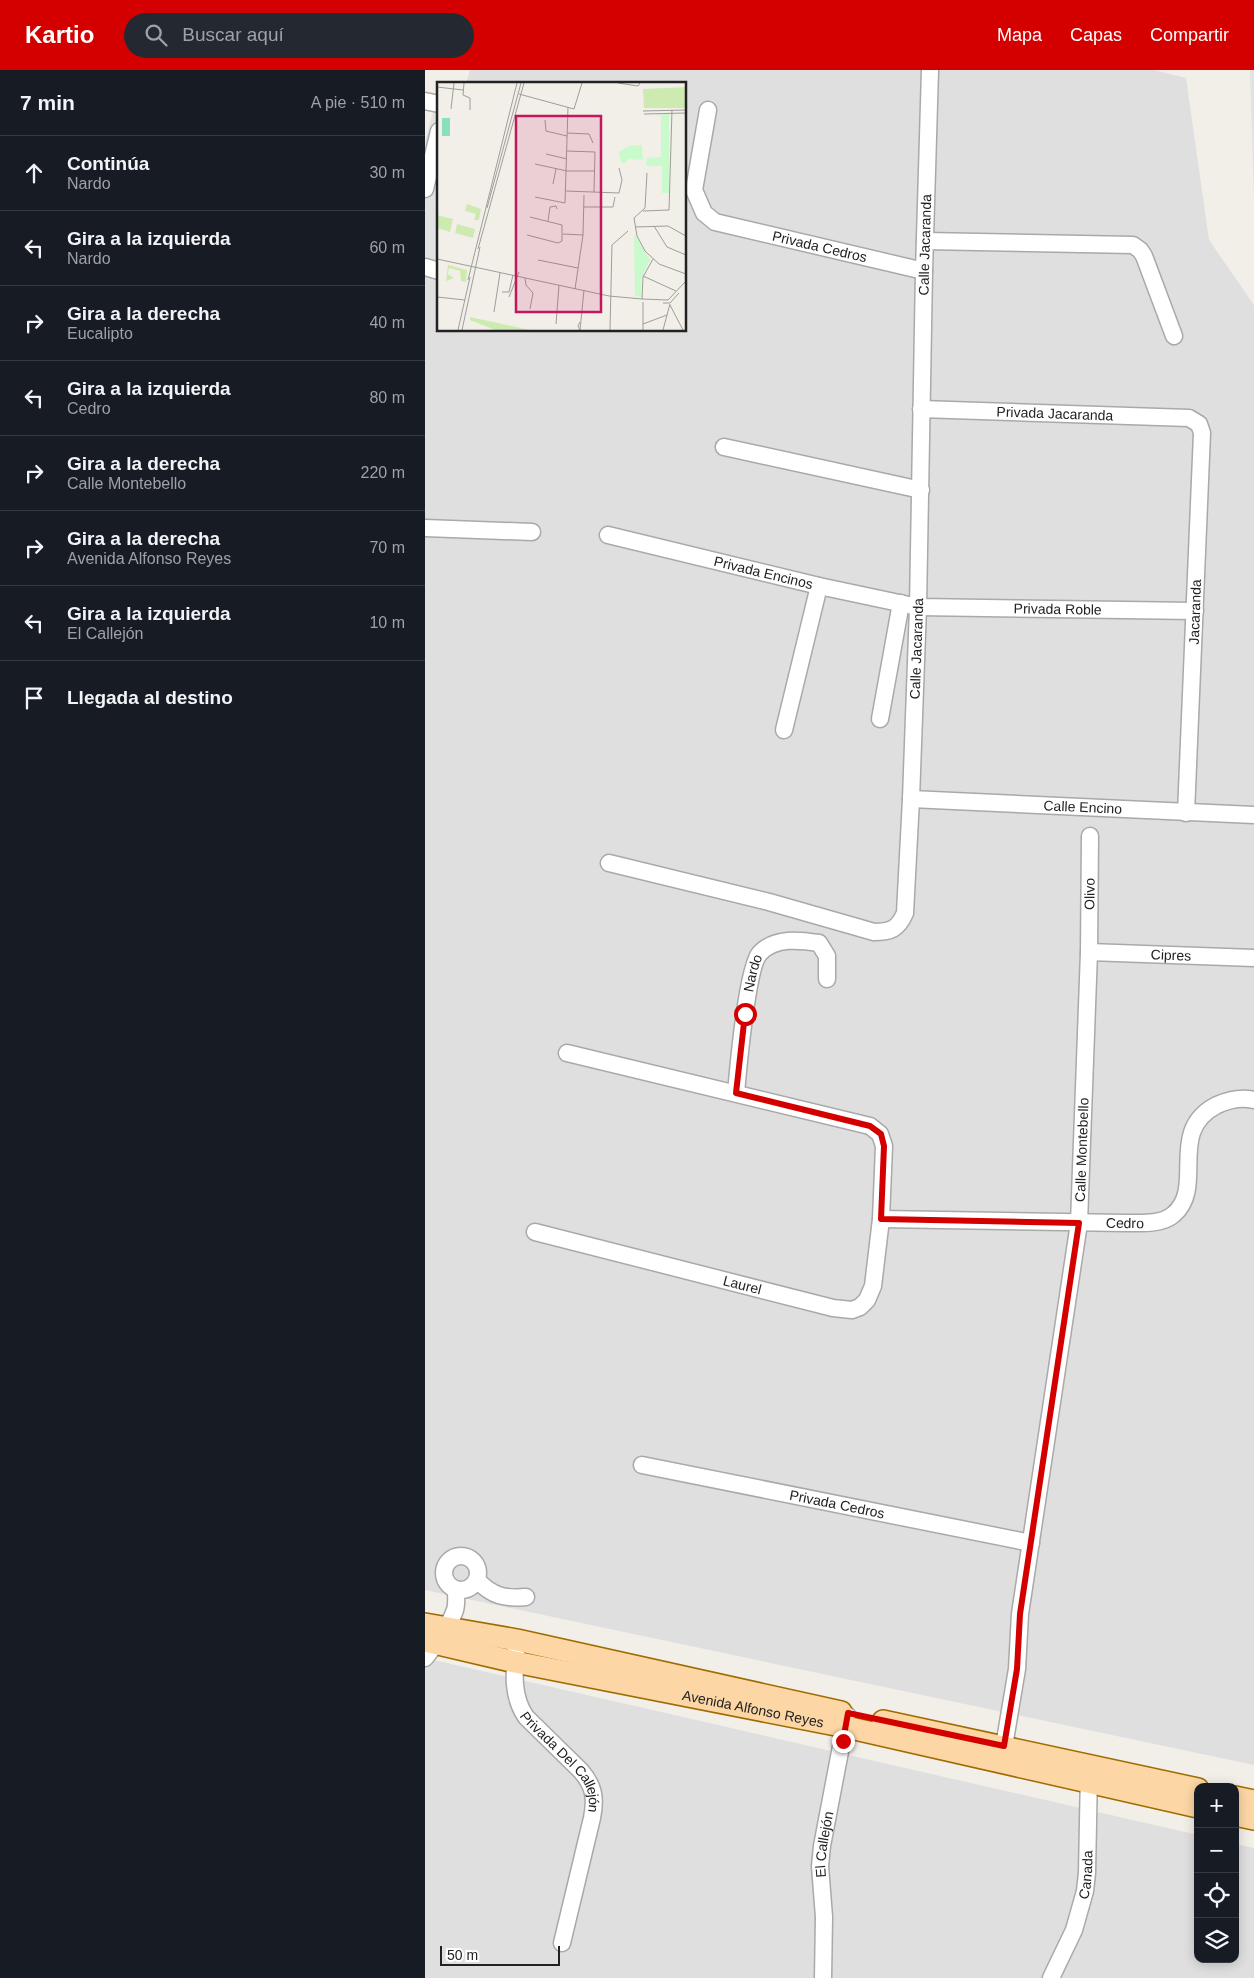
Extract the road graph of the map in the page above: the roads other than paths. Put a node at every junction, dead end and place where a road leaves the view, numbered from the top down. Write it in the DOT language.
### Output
graph roads {
  1 [pos="931,70"];
  2 [pos="708,110"];
  3 [pos="437,139"];
  4 [pos="425,189"];
  5 [pos="925,241"];
  6 [pos="924,271"];
  7 [pos="1174,336"];
  8 [pos="921,409"];
  9 [pos="1189,418"];
  10 [pos="724,447"];
  11 [pos="921,490"];
  12 [pos="425,528"];
  13 [pos="532,532"];
  14 [pos="608,535"];
  15 [pos="819,586"];
  16 [pos="901,603"];
  17 [pos="919,607"];
  18 [pos="1195,611"];
  19 [pos="880,719"];
  20 [pos="784,730"];
  21 [pos="911,800"];
  22 [pos="1186,812"];
  23 [pos="1254,815"];
  24 [pos="1090,836"];
  25 [pos="609,863"];
  26 [pos="1089,952"];
  27 [pos="1254,958"];
  28 [pos="827,979"];
  29 [pos="567,1053"];
  30 [pos="736,1093"];
  31 [pos="1254,1100"];
  32 [pos="881,1219"];
  33 [pos="1079,1223"];
  34 [pos="535,1232"];
  35 [pos="642,1465"];
  36 [pos="1031,1543"];
  37 [pos="477,1580"];
  38 [pos="456,1590"];
  39 [pos="526,1597"];
  40 [pos="425,1624"];
  41 [pos="517,1640"];
  42 [pos="433,1643"];
  43 [pos="515,1662"];
  44 [pos="847,1720"];
  45 [pos="1003,1754"];
  46 [pos="1089,1773"];
  47 [pos="1194,1788"];
  48 [pos="1239,1798"];
  49 [pos="1254,1801"];
  50 [pos="1194,1806"];
  51 [pos="1239,1816"];
  52 [pos="1254,1819"];
  53 [pos="562,1942"];
  54 [pos="823,1978"];
  55 [pos="1051,1978"];
  1 -- 5 [label="street, Calle Jacaranda"];
  2 -- 6 [label="street, Privada Cedros"];
  3 -- 4 [label="street"];
  5 -- 6 [label="street, Calle Jacaranda"];
  5 -- 7 [label="street"];
  6 -- 8 [label="street, Calle Jacaranda"];
  8 -- 9 [label="street, Privada Jacaranda"];
  8 -- 11 [label="street, Calle Jacaranda"];
  9 -- 18 [label="street, Jacaranda"];
  10 -- 11 [label="street"];
  11 -- 17 [label="street, Calle Jacaranda"];
  12 -- 13 [label="street"];
  14 -- 15 [label="street, Privada Encinos"];
  15 -- 16 [label="street, Privada Encinos"];
  15 -- 20 [label="street"];
  16 -- 17 [label="street, Privada Encinos"];
  16 -- 19 [label="street"];
  17 -- 18 [label="street, Privada Roble"];
  17 -- 21 [label="street, Calle Jacaranda"];
  18 -- 22 [label="street, Jacaranda"];
  21 -- 22 [label="street, Calle Encino"];
  21 -- 25 [label="street, Calle Jacaranda"];
  22 -- 23 [label="street, Calle Encino"];
  24 -- 26 [label="street, Olivo"];
  26 -- 27 [label="street, Cipres"];
  26 -- 33 [label="street, Calle Montebello"];
  28 -- 30 [label="street, Nardo"];
  29 -- 30 [label="street"];
  30 -- 32 [label="street, Laurel"];
  31 -- 33 [label="street, Cedro"];
  32 -- 33 [label="street, Cedro"];
  32 -- 34 [label="street, Laurel"];
  33 -- 36 [label="street, Calle Montebello"];
  35 -- 36 [label="street, Privada Cedros"];
  36 -- 45 [label="street, Calle Montebello"];
  37 -- 38 [label="street"];
  37 -- 38 [label="street"];
  37 -- 39 [label="street"];
  38 -- 42 [label="street"];
  40 -- 42 [label="main road, Avenida Alfonso Reyes"];
  41 -- 42 [label="main road, Avenida Alfonso Reyes"];
  41 -- 43 [label="street, Privada Del Callejón"];
  41 -- 44 [label="main road, Avenida Alfonso Reyes"];
  42 -- 43 [label="main road, Avenida Alfonso Reyes"];
  43 -- 44 [label="main road, Avenida Alfonso Reyes"];
  43 -- 53 [label="street, Privada Del Callejón"];
  44 -- 45 [label="main road, Avenida Alfonso Reyes"];
  44 -- 54 [label="street, El Callejón"];
  45 -- 46 [label="main road, Avenida Alfonso Reyes"];
  46 -- 47 [label="main road, Avenida Alfonso Reyes"];
  46 -- 50 [label="main road, Avenida Alfonso Reyes"];
  46 -- 55 [label="street, Canada"];
  48 -- 49 [label="main road"];
  51 -- 52 [label="main road"];
}
